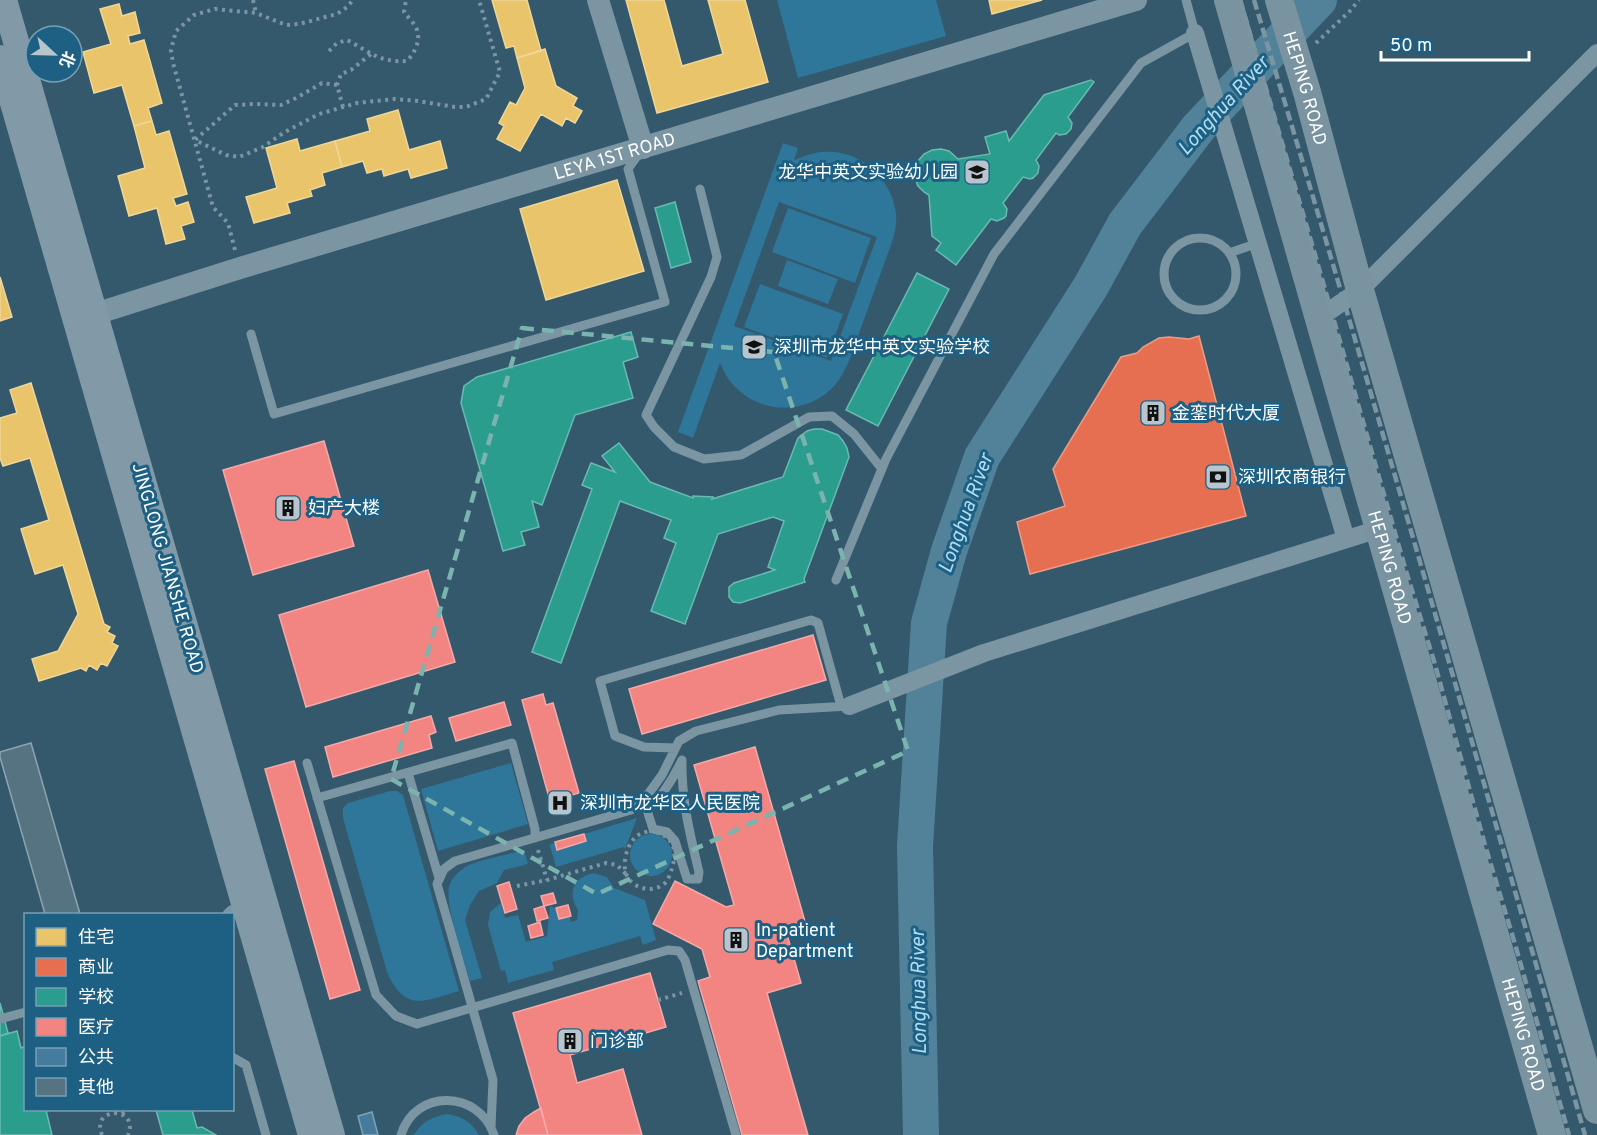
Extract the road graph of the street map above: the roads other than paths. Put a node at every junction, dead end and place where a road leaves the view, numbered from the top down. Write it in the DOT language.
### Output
graph roads {
  1 [pos="4,0"];
  2 [pos="598,0"];
  3 [pos="1136,0"];
  4 [pos="1186,0"];
  5 [pos="1228,0"];
  6 [pos="1279,0"];
  7 [pos="1195,33"];
  8 [pos="1597,53"];
  9 [pos="0,58"];
  10 [pos="643,148"];
  11 [pos="700,189"];
  12 [pos="1258,243"];
  13 [pos="1229,253"];
  14 [pos="1360,290"];
  15 [pos="95,314"];
  16 [pos="1319,318"];
  17 [pos="251,334"];
  18 [pos="882,469"];
  19 [pos="1379,528"];
  20 [pos="1346,539"];
  21 [pos="836,580"];
  22 [pos="845,706"];
  23 [pos="675,748"];
  24 [pos="307,763"];
  25 [pos="408,773"];
  26 [pos="317,798"];
  27 [pos="647,810"];
  28 [pos="535,838"];
  29 [pos="439,878"];
  30 [pos="236,910"];
  31 [pos="472,1007"];
  32 [pos="24,1013"];
  33 [pos="0,1019"];
  34 [pos="234,1058"];
  35 [pos="1597,1110"];
  36 [pos="493,1131"];
  37 [pos="266,1135"];
  38 [pos="311,1135"];
  39 [pos="332,1135"];
  40 [pos="401,1135"];
  41 [pos="736,1135"];
  42 [pos="1552,1135"];
  1 -- 15 [label="main road, JINGLONG JIANSHE ROAD"];
  2 -- 10 [label="street"];
  3 -- 10 [label="street, LEYA 1ST ROAD"];
  4 -- 7 [label="lane"];
  5 -- 16 [label="main road, HEPING ROAD"];
  6 -- 14 [label="main road, HEPING ROAD"];
  7 -- 12 [label="street"];
  7 -- 18 [label="lane"];
  8 -- 14 [label="street"];
  9 -- 30 [label="main road, JINGLONG JIANSHE ROAD"];
  10 -- 15 [label="street, LEYA 1ST ROAD"];
  10 -- 17 [label="lane"];
  11 -- 18 [label="lane"];
  12 -- 13 [label="lane"];
  12 -- 20 [label="street"];
  13 -- 13 [label="lane"];
  14 -- 16 [label="street"];
  14 -- 35 [label="main road, HEPING ROAD"];
  15 -- 39 [label="main road, JINGLONG JIANSHE ROAD"];
  16 -- 19 [label="main road, HEPING ROAD"];
  18 -- 21 [label="lane"];
  19 -- 20 [label="street"];
  19 -- 42 [label="main road, HEPING ROAD"];
  20 -- 22 [label="street"];
  22 -- 23 [label="lane"];
  22 -- 23 [label="lane"];
  23 -- 28 [label="lane"];
  24 -- 26 [label="lane"];
  25 -- 26 [label="lane"];
  25 -- 28 [label="lane"];
  25 -- 29 [label="lane"];
  26 -- 31 [label="lane"];
  27 -- 27 [label="lane"];
  28 -- 29 [label="lane"];
  29 -- 31 [label="lane"];
  30 -- 38 [label="main road, JINGLONG JIANSHE ROAD"];
  31 -- 36 [label="lane"];
  31 -- 41 [label="lane"];
  32 -- 33 [label="lane"];
  34 -- 37 [label="lane"];
  36 -- 40 [label="lane"];
}
